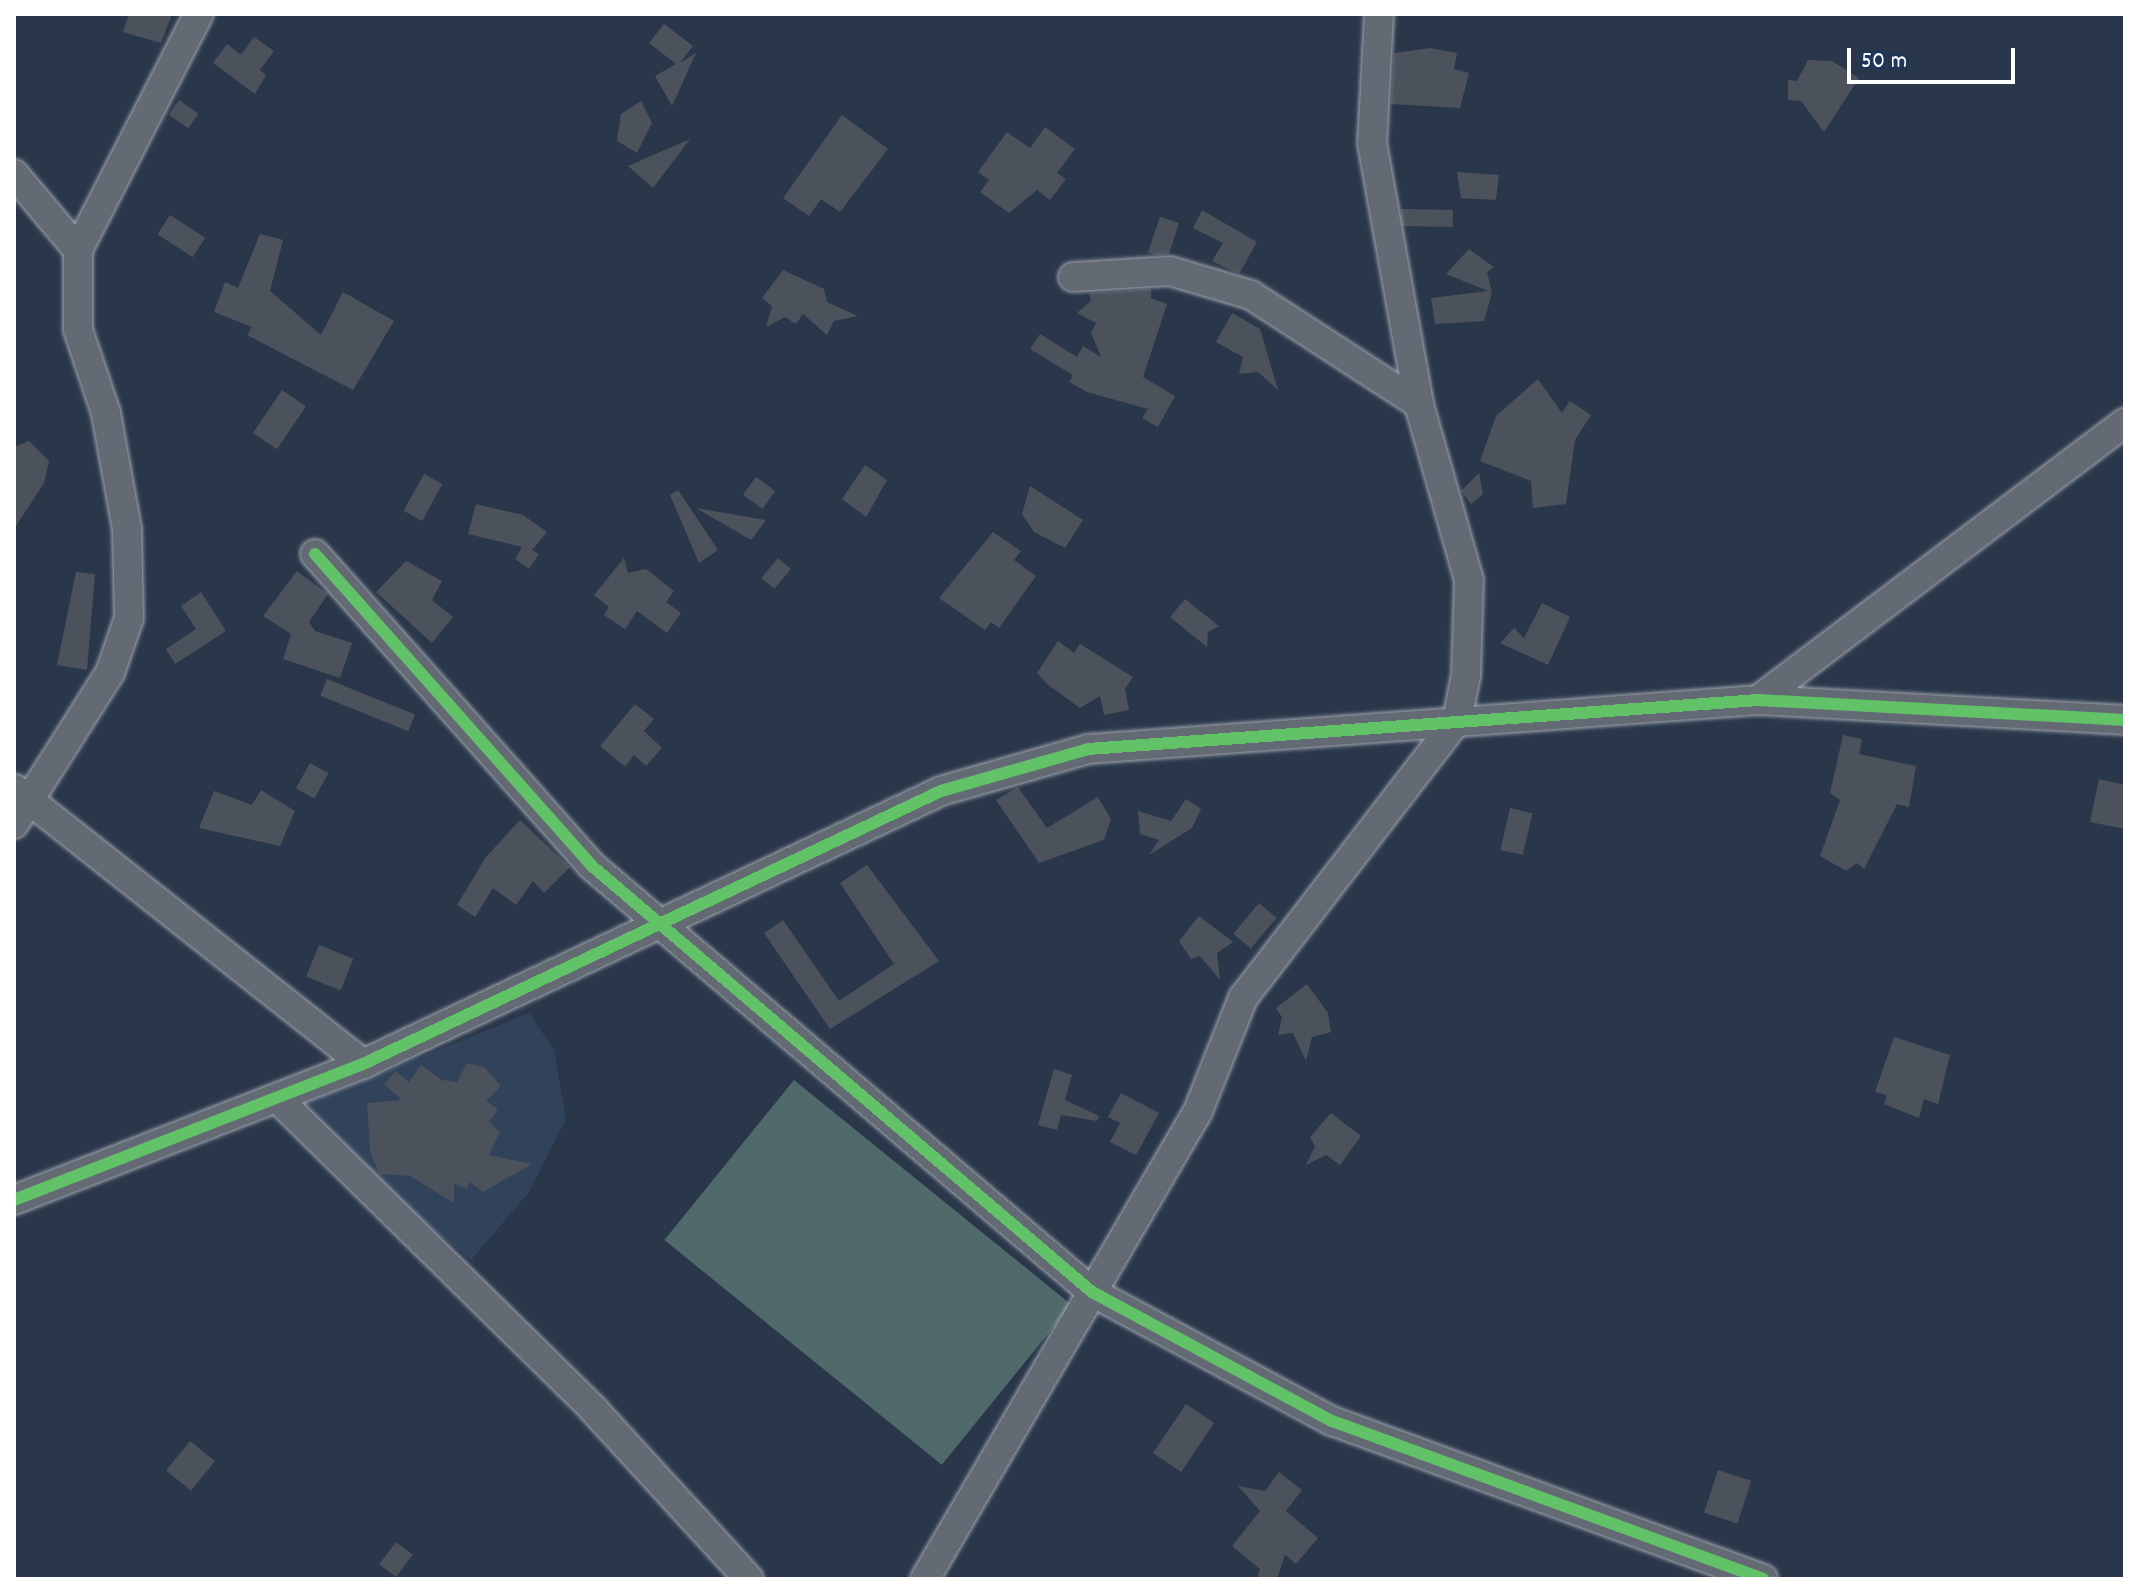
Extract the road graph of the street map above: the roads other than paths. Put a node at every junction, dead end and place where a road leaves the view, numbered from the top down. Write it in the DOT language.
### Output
graph roads {
  1 [pos="199,14"];
  2 [pos="1379,14"];
  3 [pos="14,174"];
  4 [pos="78,250"];
  5 [pos="1073,277"];
  6 [pos="1419,404"];
  7 [pos="2125,422"];
  8 [pos="315,554"];
  9 [pos="1758,700"];
  10 [pos="1457,720"];
  11 [pos="2125,720"];
  12 [pos="22,794"];
  13 [pos="14,824"];
  14 [pos="659,928"];
  15 [pos="363,1064"];
  16 [pos="279,1100"];
  17 [pos="14,1200"];
  18 [pos="1092,1292"];
  19 [pos="749,1579"];
  20 [pos="925,1579"];
  21 [pos="1763,1579"];
  1 -- 4 [label="street"];
  2 -- 6 [label="street"];
  3 -- 4 [label="street"];
  4 -- 12 [label="street"];
  5 -- 6 [label="street"];
  6 -- 10 [label="street"];
  7 -- 9 [label="street"];
  8 -- 14 [label="street"];
  9 -- 10 [label="street"];
  9 -- 11 [label="street"];
  10 -- 14 [label="street"];
  10 -- 18 [label="street"];
  12 -- 13 [label="street"];
  12 -- 15 [label="street"];
  14 -- 15 [label="street"];
  14 -- 18 [label="street"];
  15 -- 16 [label="street"];
  16 -- 17 [label="street"];
  16 -- 19 [label="street"];
  18 -- 20 [label="street"];
  18 -- 21 [label="street"];
}
